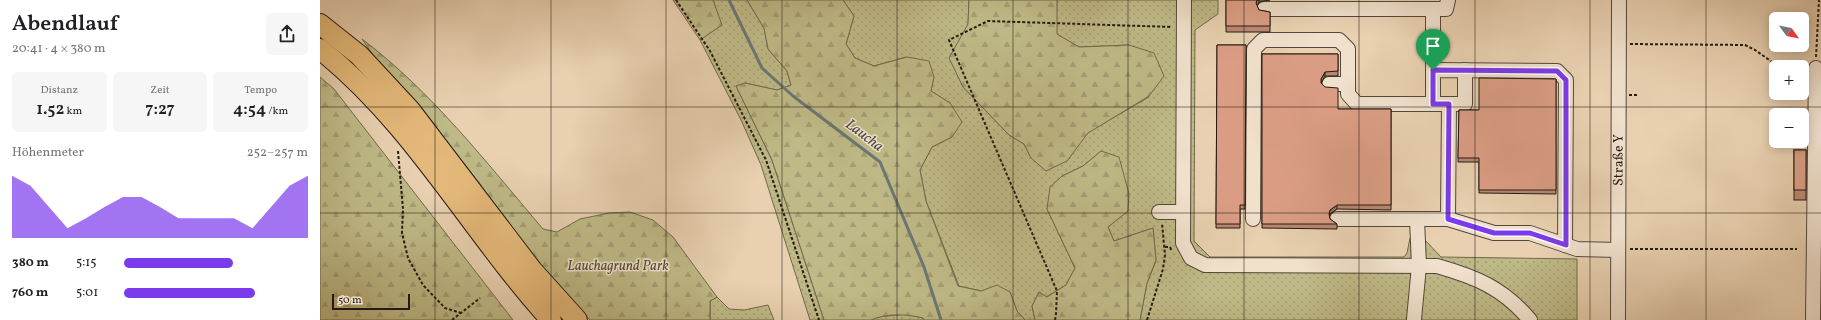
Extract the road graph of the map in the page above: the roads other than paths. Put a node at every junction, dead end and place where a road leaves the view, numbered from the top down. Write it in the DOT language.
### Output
graph roads {
  1 [pos="1184,0"];
  2 [pos="1448,0"];
  3 [pos="1619,0"];
  4 [pos="1426,6"];
  5 [pos="1264,9"];
  6 [pos="320,24"];
  7 [pos="320,49"];
  8 [pos="1816,68"];
  9 [pos="1433,70"];
  10 [pos="1465,70"];
  11 [pos="1329,84"];
  12 [pos="1348,84"];
  13 [pos="1433,104"];
  14 [pos="1449,104"];
  15 [pos="1817,199"];
  16 [pos="1160,212"];
  17 [pos="1183,212"];
  18 [pos="1252,219"];
  19 [pos="1336,219"];
  20 [pos="1417,219"];
  21 [pos="1448,219"];
  22 [pos="1566,245"];
  23 [pos="1618,250"];
  24 [pos="1419,266"];
  25 [pos="1817,301"];
  26 [pos="1414,319"];
  27 [pos="551,320"];
  28 [pos="577,320"];
  29 [pos="1530,320"];
  30 [pos="1618,320"];
  31 [pos="1814,320"];
  1 -- 17 [label="street"];
  2 -- 4 [label="street"];
  3 -- 23 [label="street, Straße Y"];
  4 -- 5 [label="street"];
  4 -- 9 [label="street"];
  6 -- 28 [label="highway"];
  7 -- 27 [label="highway"];
  8 -- 15 [label="street"];
  9 -- 10 [label="street"];
  9 -- 13 [label="street"];
  10 -- 14 [label="street"];
  10 -- 22 [label="street"];
  11 -- 12 [label="street"];
  12 -- 13 [label="street"];
  12 -- 18 [label="street"];
  13 -- 14 [label="street"];
  14 -- 21 [label="street"];
  15 -- 25 [label="street"];
  16 -- 17 [label="street"];
  17 -- 24 [label="street"];
  19 -- 20 [label="street"];
  20 -- 21 [label="street"];
  20 -- 24 [label="street"];
  21 -- 22 [label="street"];
  22 -- 23 [label="street"];
  23 -- 30 [label="street, Straße Y"];
  24 -- 26 [label="street"];
  24 -- 29 [label="street"];
  25 -- 31 [label="street"];
}
